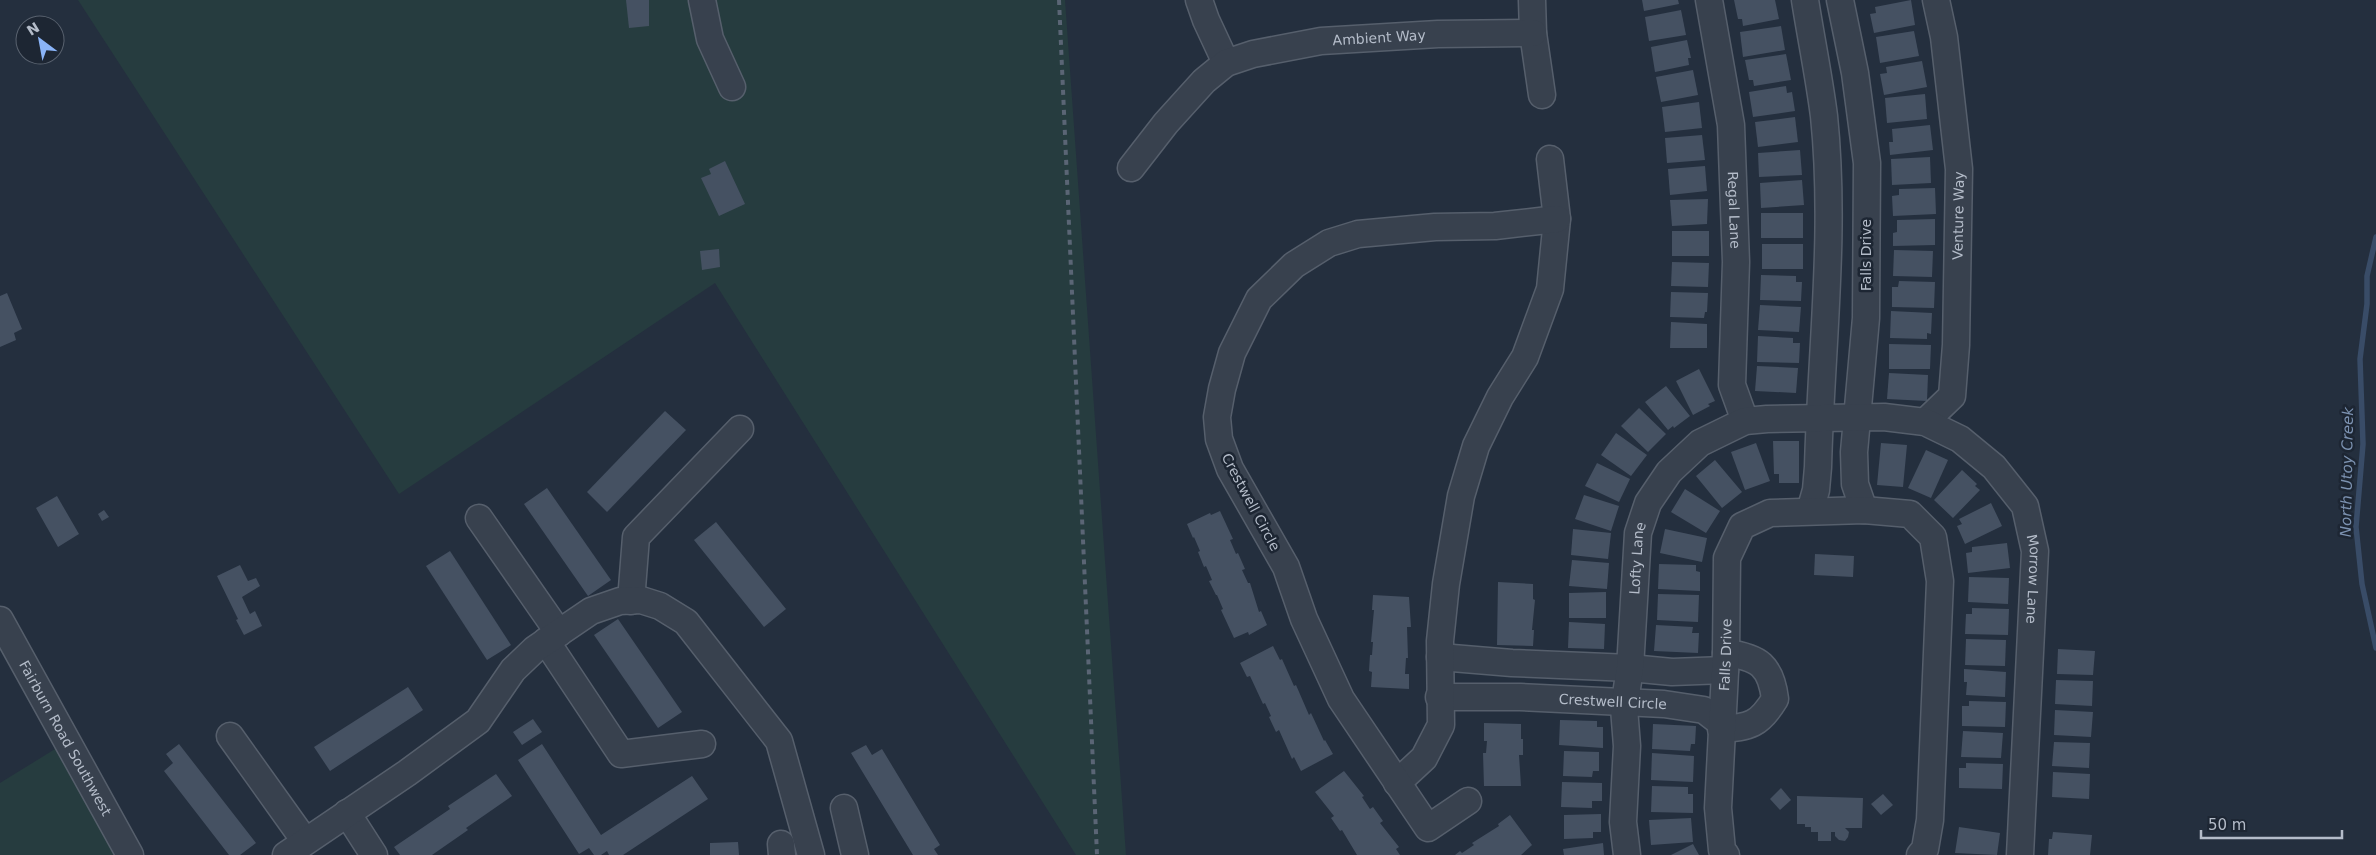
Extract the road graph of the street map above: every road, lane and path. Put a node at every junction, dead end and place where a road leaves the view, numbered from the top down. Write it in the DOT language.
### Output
graph roads {
  1 [pos="702,0"];
  2 [pos="1199,0"];
  3 [pos="1532,0"];
  4 [pos="1709,0"];
  5 [pos="1805,0"];
  6 [pos="1840,0"];
  7 [pos="1936,0"];
  8 [pos="1533,33"];
  9 [pos="1226,63"];
  10 [pos="732,87"];
  11 [pos="1542,95"];
  12 [pos="1550,159"];
  13 [pos="1131,168"];
  14 [pos="1557,219"];
  15 [pos="1856,417"];
  16 [pos="1820,420"];
  17 [pos="1745,421"];
  18 [pos="1925,422"];
  19 [pos="740,429"];
  20 [pos="1864,510"];
  21 [pos="1810,511"];
  22 [pos="479,518"];
  23 [pos="631,600"];
  24 [pos="0,620"];
  25 [pos="552,637"];
  26 [pos="1440,658"];
  27 [pos="1726,662"];
  28 [pos="1630,668"];
  29 [pos="1439,697"];
  30 [pos="1625,701"];
  31 [pos="1721,726"];
  32 [pos="230,736"];
  33 [pos="702,744"];
  34 [pos="1397,782"];
  35 [pos="1468,801"];
  36 [pos="844,808"];
  37 [pos="347,813"];
  38 [pos="295,848"];
  39 [pos="130,855"];
  40 [pos="374,855"];
  41 [pos="811,855"];
  42 [pos="855,855"];
  43 [pos="1627,855"];
  44 [pos="1726,855"];
  45 [pos="1920,855"];
  46 [pos="2020,855"];
  1 -- 10 [label="street"];
  2 -- 9 [label="street"];
  3 -- 8 [label="street"];
  4 -- 17 [label="street, Regal Lane"];
  5 -- 16 [label="street"];
  6 -- 15 [label="street, Falls Drive"];
  7 -- 18 [label="street, Venture Way"];
  8 -- 9 [label="street, Ambient Way"];
  8 -- 11 [label="street"];
  9 -- 13 [label="street, Ambient Way"];
  12 -- 14 [label="street"];
  14 -- 26 [label="street"];
  14 -- 34 [label="street, Crestwell Circle"];
  15 -- 16 [label="street, Lofty Lane"];
  15 -- 18 [label="street, Morrow Lane"];
  15 -- 20 [label="street, Falls Drive"];
  16 -- 17 [label="street, Lofty Lane"];
  16 -- 21 [label="street"];
  17 -- 28 [label="street, Lofty Lane"];
  18 -- 46 [label="street, Morrow Lane"];
  19 -- 23 [label="street"];
  20 -- 21 [label="street, Falls Drive"];
  20 -- 45 [label="street, Falls Drive"];
  21 -- 27 [label="street, Falls Drive"];
  22 -- 25 [label="street"];
  23 -- 25 [label="street"];
  23 -- 41 [label="street"];
  24 -- 39 [label="street, Fairburn Road Southwest"];
  25 -- 33 [label="street"];
  25 -- 37 [label="street"];
  26 -- 28 [label="street"];
  26 -- 29 [label="street"];
  27 -- 28 [label="street"];
  27 -- 31 [label="street, Falls Drive"];
  27 -- 31 [label="street"];
  28 -- 30 [label="street, Lofty Lane"];
  29 -- 30 [label="street, Crestwell Circle"];
  29 -- 34 [label="street"];
  30 -- 31 [label="street, Crestwell Circle"];
  30 -- 43 [label="street, Lofty Lane"];
  31 -- 44 [label="street, Falls Drive"];
  32 -- 38 [label="street"];
  34 -- 35 [label="street, Crestwell Circle"];
  36 -- 42 [label="street"];
  37 -- 38 [label="street"];
  37 -- 40 [label="street"];
}
